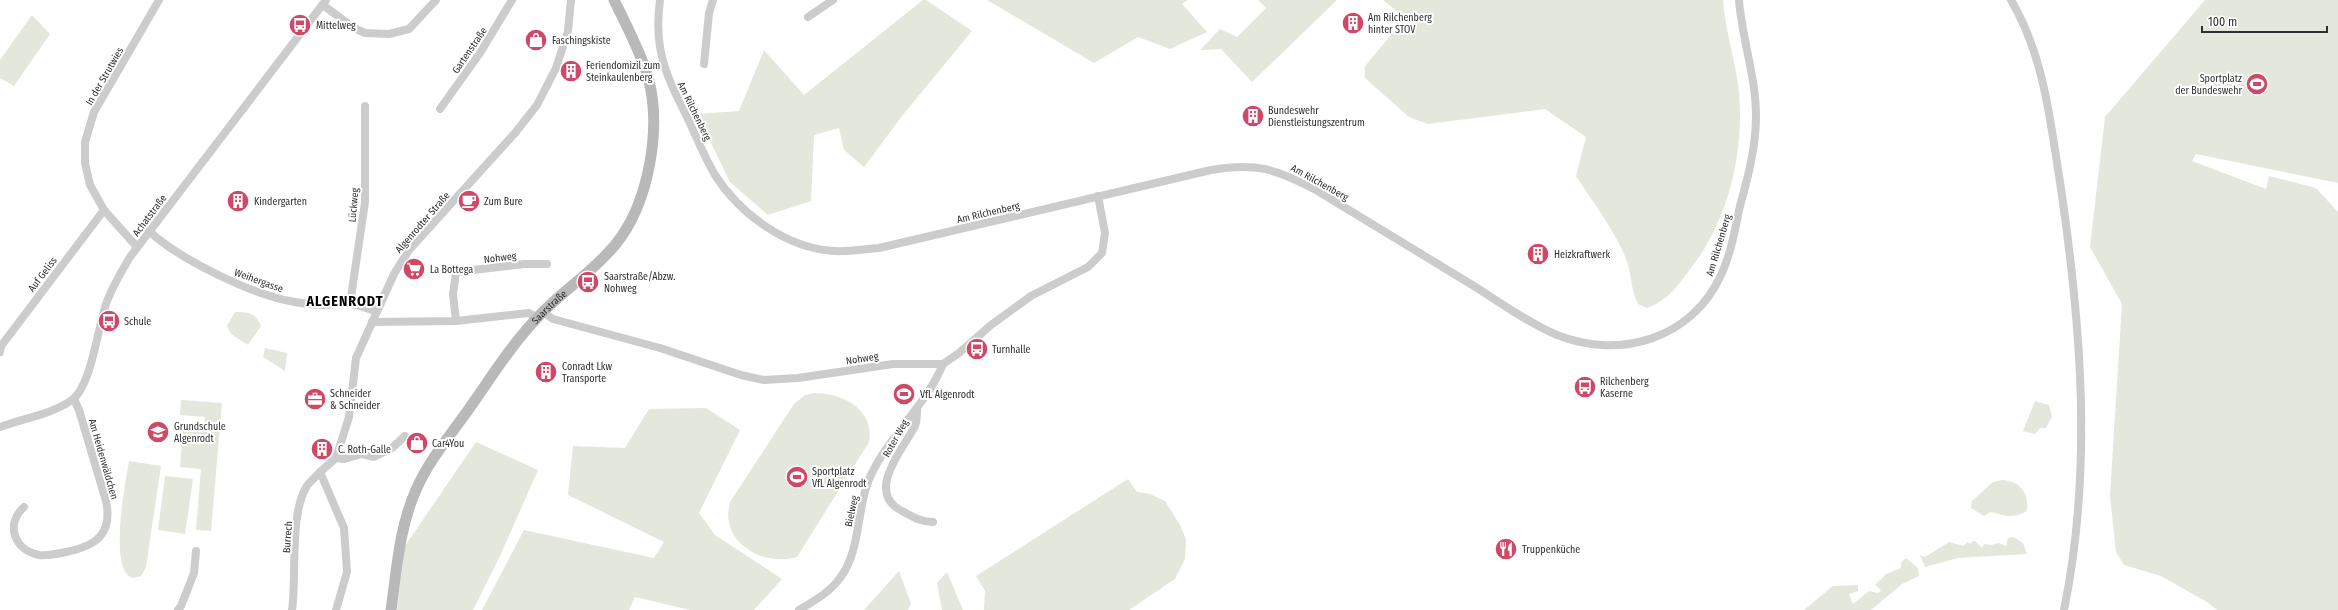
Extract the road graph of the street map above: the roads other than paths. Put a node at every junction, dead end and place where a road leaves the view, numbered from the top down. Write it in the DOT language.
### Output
graph roads {
  1 [pos="159,0"];
  2 [pos="436,0"];
  3 [pos="512,0"];
  4 [pos="571,0"];
  5 [pos="614,0"];
  6 [pos="660,0"];
  7 [pos="713,0"];
  8 [pos="833,0"];
  9 [pos="1739,0"];
  10 [pos="2011,0"];
  11 [pos="324,2"];
  12 [pos="808,17"];
  13 [pos="704,64"];
  14 [pos="364,106"];
  15 [pos="440,110"];
  16 [pos="1098,196"];
  17 [pos="104,210"];
  18 [pos="148,231"];
  19 [pos="137,247"];
  20 [pos="547,264"];
  21 [pos="350,304"];
  22 [pos="376,311"];
  23 [pos="540,315"];
  24 [pos="456,321"];
  25 [pos="372,322"];
  26 [pos="0,352"];
  27 [pos="943,364"];
  28 [pos="74,399"];
  29 [pos="917,410"];
  30 [pos="0,427"];
  31 [pos="405,436"];
  32 [pos="336,458"];
  33 [pos="320,472"];
  34 [pos="24,507"];
  35 [pos="934,522"];
  36 [pos="196,551"];
  37 [pos="291,609"];
  38 [pos="178,610"];
  39 [pos="336,610"];
  40 [pos="391,610"];
  41 [pos="799,610"];
  42 [pos="2064,610"];
  1 -- 17 [label="street, In der Strutwies"];
  2 -- 11 [label="street"];
  3 -- 15 [label="street, Gartenstraße"];
  4 -- 22 [label="street, Algenrodter Straße"];
  5 -- 23 [label="street, Saarstraße"];
  6 -- 16 [label="street, Am Rilchenberg"];
  7 -- 13 [label="street"];
  8 -- 12 [label="street"];
  9 -- 16 [label="street, Am Rilchenberg"];
  10 -- 42 [label="street"];
  11 -- 18 [label="street, Achatstraße"];
  14 -- 21 [label="street, Lückweg"];
  16 -- 27 [label="street"];
  17 -- 19 [label="street, In der Strutwies"];
  17 -- 26 [label="street, Auf Geliss"];
  18 -- 19 [label="street, Achatstraße"];
  18 -- 21 [label="street, Weihergasse"];
  19 -- 28 [label="street, Achatstraße"];
  20 -- 24 [label="street, Nohweg"];
  21 -- 22 [label="street, Weihergasse"];
  22 -- 25 [label="street, Algenrodter Straße"];
  23 -- 24 [label="street, Nohweg"];
  23 -- 27 [label="street, Nohweg"];
  23 -- 40 [label="street, Saarstraße"];
  24 -- 25 [label="street, Nohweg"];
  25 -- 32 [label="street, Algenrodter Straße"];
  27 -- 29 [label="street, Roter Weg"];
  28 -- 30 [label="street"];
  28 -- 34 [label="street, Am Heidenwäldchen"];
  29 -- 35 [label="street, Roter Weg"];
  29 -- 41 [label="street, Bielweg"];
  31 -- 32 [label="street"];
  32 -- 33 [label="street"];
  33 -- 37 [label="street, Burrech"];
  33 -- 39 [label="street"];
  36 -- 38 [label="street"];
}
